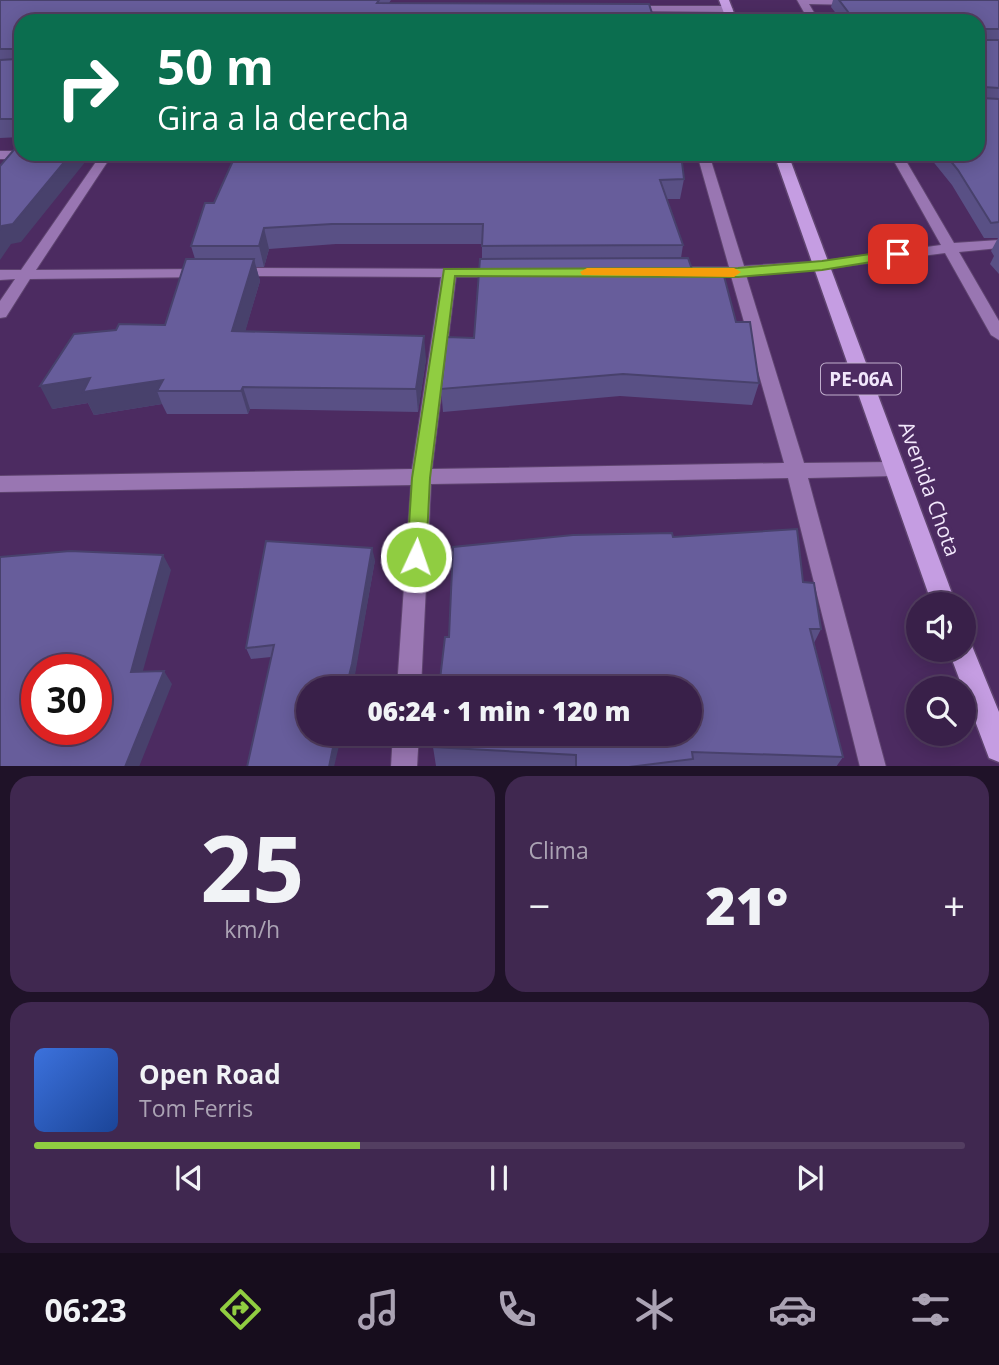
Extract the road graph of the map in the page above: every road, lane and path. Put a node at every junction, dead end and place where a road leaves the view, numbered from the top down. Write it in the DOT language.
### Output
graph roads {
  1 [pos="802,1"];
  2 [pos="871,2"];
  3 [pos="726,5"];
  4 [pos="620,9"];
  5 [pos="661,9"];
  6 [pos="662,14"];
  7 [pos="103,161"];
  8 [pos="705,161"];
  9 [pos="783,161"];
  10 [pos="900,161"];
  11 [pos="999,244"];
  12 [pos="948,247"];
  13 [pos="822,265"];
  14 [pos="449,272"];
  15 [pos="518,272"];
  16 [pos="656,272"];
  17 [pos="738,272"];
  18 [pos="0,275"];
  19 [pos="26,275"];
  20 [pos="0,313"];
  21 [pos="999,335"];
  22 [pos="892,469"];
  23 [pos="796,470"];
  24 [pos="421,478"];
  25 [pos="0,484"];
  26 [pos="939,592"];
  27 [pos="966,662"];
  28 [pos="410,676"];
  29 [pos="405,746"];
  30 [pos="999,748"];
  31 [pos="404,766"];
  32 [pos="873,766"];
  1 -- 2 [label="street"];
  3 -- 5 [label="street"];
  4 -- 5 [label="street"];
  5 -- 6 [label="street"];
  7 -- 19 [label="street"];
  8 -- 17 [label="street"];
  9 -- 13 [label="highway, Avenida Chota / PE-06A"];
  10 -- 12 [label="street"];
  11 -- 12 [label="street"];
  12 -- 13 [label="street"];
  12 -- 21 [label="street"];
  13 -- 17 [label="street"];
  13 -- 22 [label="highway, Avenida Chota / PE-06A"];
  14 -- 15 [label="street"];
  14 -- 19 [label="street"];
  14 -- 24 [label="street"];
  16 -- 17 [label="street"];
  17 -- 23 [label="street"];
  18 -- 19 [label="street"];
  19 -- 20 [label="street"];
  22 -- 23 [label="street"];
  22 -- 26 [label="highway, Avenida Chota / PE-06A"];
  23 -- 24 [label="street"];
  23 -- 32 [label="street"];
  24 -- 25 [label="street"];
  24 -- 28 [label="street"];
  27 -- 30 [label="highway"];
  29 -- 31 [label="street"];
}
